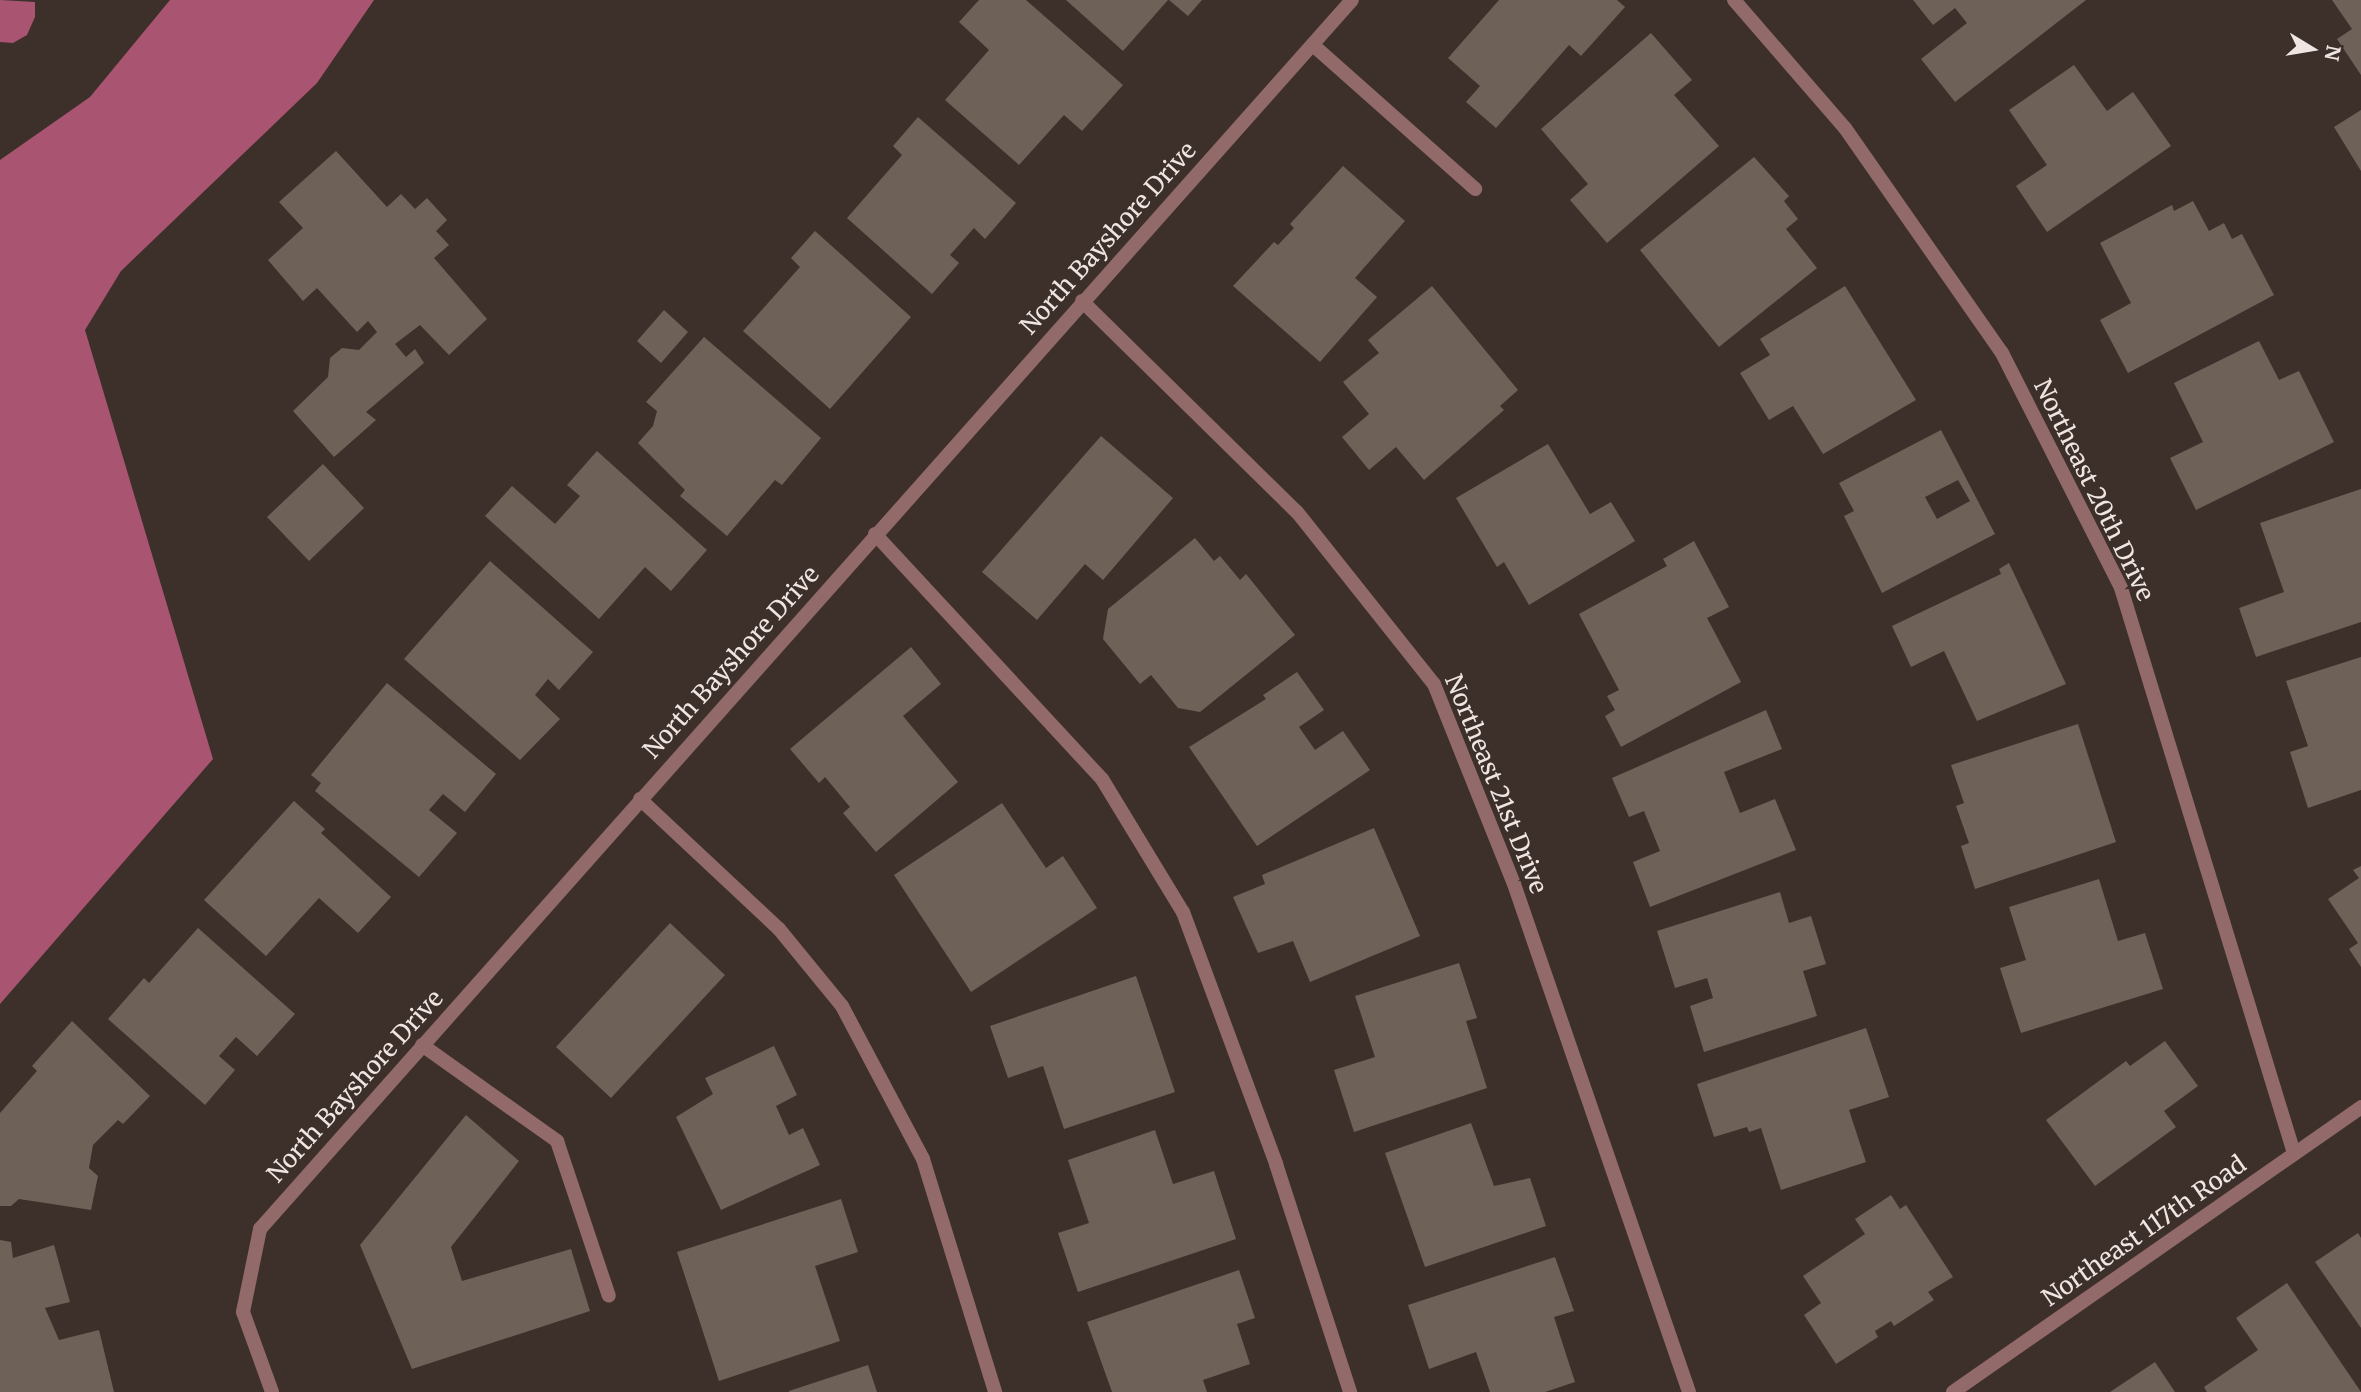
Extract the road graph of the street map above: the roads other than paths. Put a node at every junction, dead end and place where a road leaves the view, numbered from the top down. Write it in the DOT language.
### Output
graph roads {
  1 [pos="1352,0"];
  2 [pos="1734,0"];
  3 [pos="1312,46"];
  4 [pos="1475,189"];
  5 [pos="1082,301"];
  6 [pos="875,534"];
  7 [pos="640,799"];
  8 [pos="422,1045"];
  9 [pos="2361,1107"];
  10 [pos="2294,1153"];
  11 [pos="609,1296"];
  12 [pos="272,1392"];
  13 [pos="995,1392"];
  14 [pos="1350,1392"];
  15 [pos="1689,1392"];
  16 [pos="1953,1392"];
  1 -- 3 [label="street, North Bayshore Drive"];
  2 -- 10 [label="street, Northeast 20th Drive"];
  3 -- 4 [label="street"];
  3 -- 5 [label="street, North Bayshore Drive"];
  5 -- 6 [label="street, North Bayshore Drive"];
  5 -- 15 [label="street, Northeast 21st Drive"];
  6 -- 7 [label="street, North Bayshore Drive"];
  6 -- 14 [label="street"];
  7 -- 8 [label="street, North Bayshore Drive"];
  7 -- 13 [label="street"];
  8 -- 11 [label="street"];
  8 -- 12 [label="street, North Bayshore Drive"];
  9 -- 10 [label="street, Northeast 117th Road"];
  10 -- 16 [label="street, Northeast 117th Road"];
}
